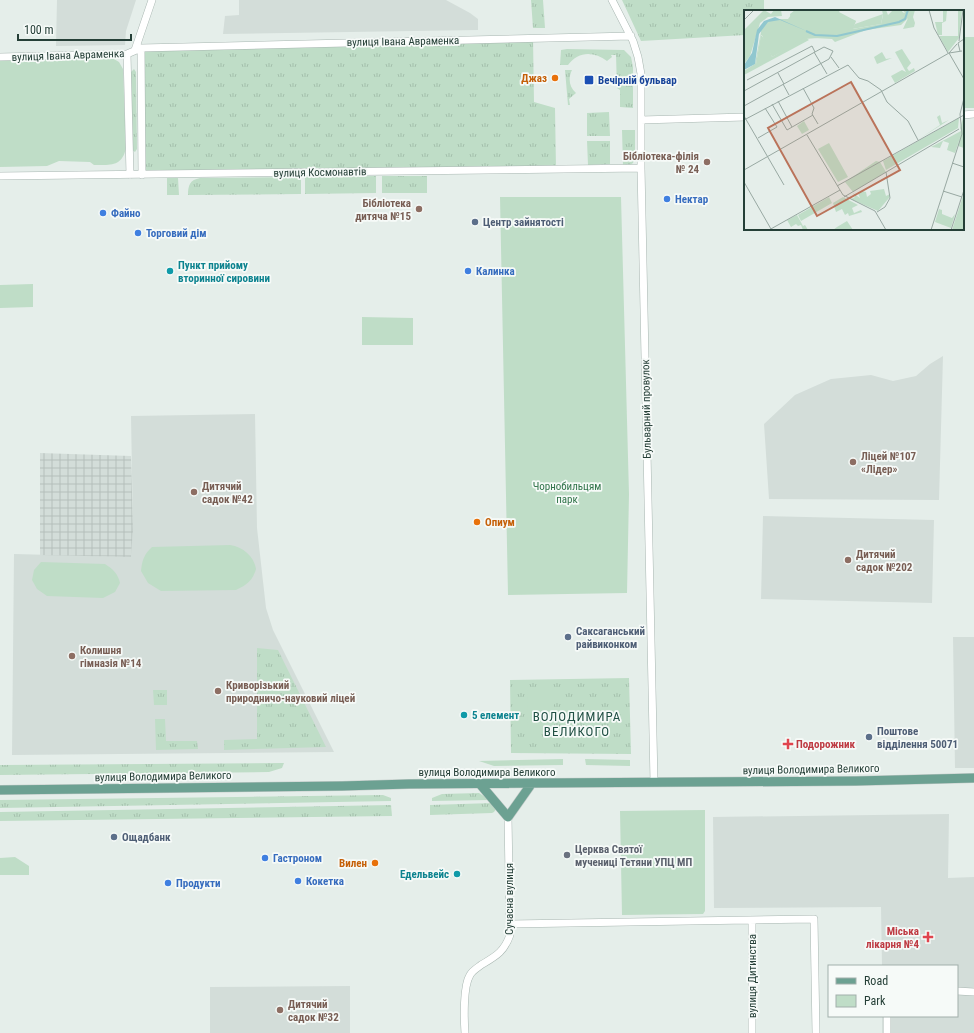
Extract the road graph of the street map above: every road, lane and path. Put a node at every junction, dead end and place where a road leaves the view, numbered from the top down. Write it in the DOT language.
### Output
graph roads {
  1 [pos="152,0"];
  2 [pos="612,0"];
  3 [pos="631,36"];
  4 [pos="138,49"];
  5 [pos="127,54"];
  6 [pos="0,57"];
  7 [pos="974,114"];
  8 [pos="964,115"];
  9 [pos="744,118"];
  10 [pos="641,120"];
  11 [pos="641,168"];
  12 [pos="130,175"];
  13 [pos="142,175"];
  14 [pos="0,176"];
  15 [pos="974,778"];
  16 [pos="654,782"];
  17 [pos="532,783"];
  18 [pos="480,784"];
  19 [pos="0,790"];
  20 [pos="508,817"];
  21 [pos="752,920"];
  22 [pos="511,924"];
  23 [pos="958,991"];
  24 [pos="974,992"];
  25 [pos="887,1017"];
  26 [pos="464,1033"];
  27 [pos="752,1033"];
  28 [pos="816,1033"];
  29 [pos="887,1033"];
  1 -- 4 [label="street, вулиця Івана Авраменка"];
  2 -- 3 [label="street"];
  3 -- 4 [label="street, вулиця Івана Авраменка"];
  3 -- 10 [label="street, Бульварний провулок"];
  4 -- 5 [label="street, вулиця Івана Авраменка"];
  4 -- 13 [label="street"];
  5 -- 6 [label="street, вулиця Івана Авраменка"];
  5 -- 12 [label="street"];
  7 -- 8 [label="street"];
  9 -- 10 [label="street"];
  10 -- 11 [label="street, Бульварний провулок"];
  11 -- 13 [label="street, вулиця Космонавтів"];
  11 -- 16 [label="street, Бульварний провулок"];
  12 -- 13 [label="street, вулиця Космонавтів"];
  12 -- 14 [label="street, вулиця Космонавтів"];
  15 -- 16 [label="main road, вулиця Володимира Великого"];
  16 -- 17 [label="main road, вулиця Володимира Великого"];
  17 -- 18 [label="main road, вулиця Володимира Великого"];
  17 -- 20 [label="main road"];
  18 -- 19 [label="main road, вулиця Володимира Великого"];
  18 -- 20 [label="main road"];
  20 -- 22 [label="street, Сучасна вулиця"];
  21 -- 22 [label="street"];
  21 -- 27 [label="street, вулиця Дитинства"];
  21 -- 28 [label="street"];
  22 -- 26 [label="street, Сучасна вулиця"];
  23 -- 24 [label="street"];
  25 -- 29 [label="street"];
}
